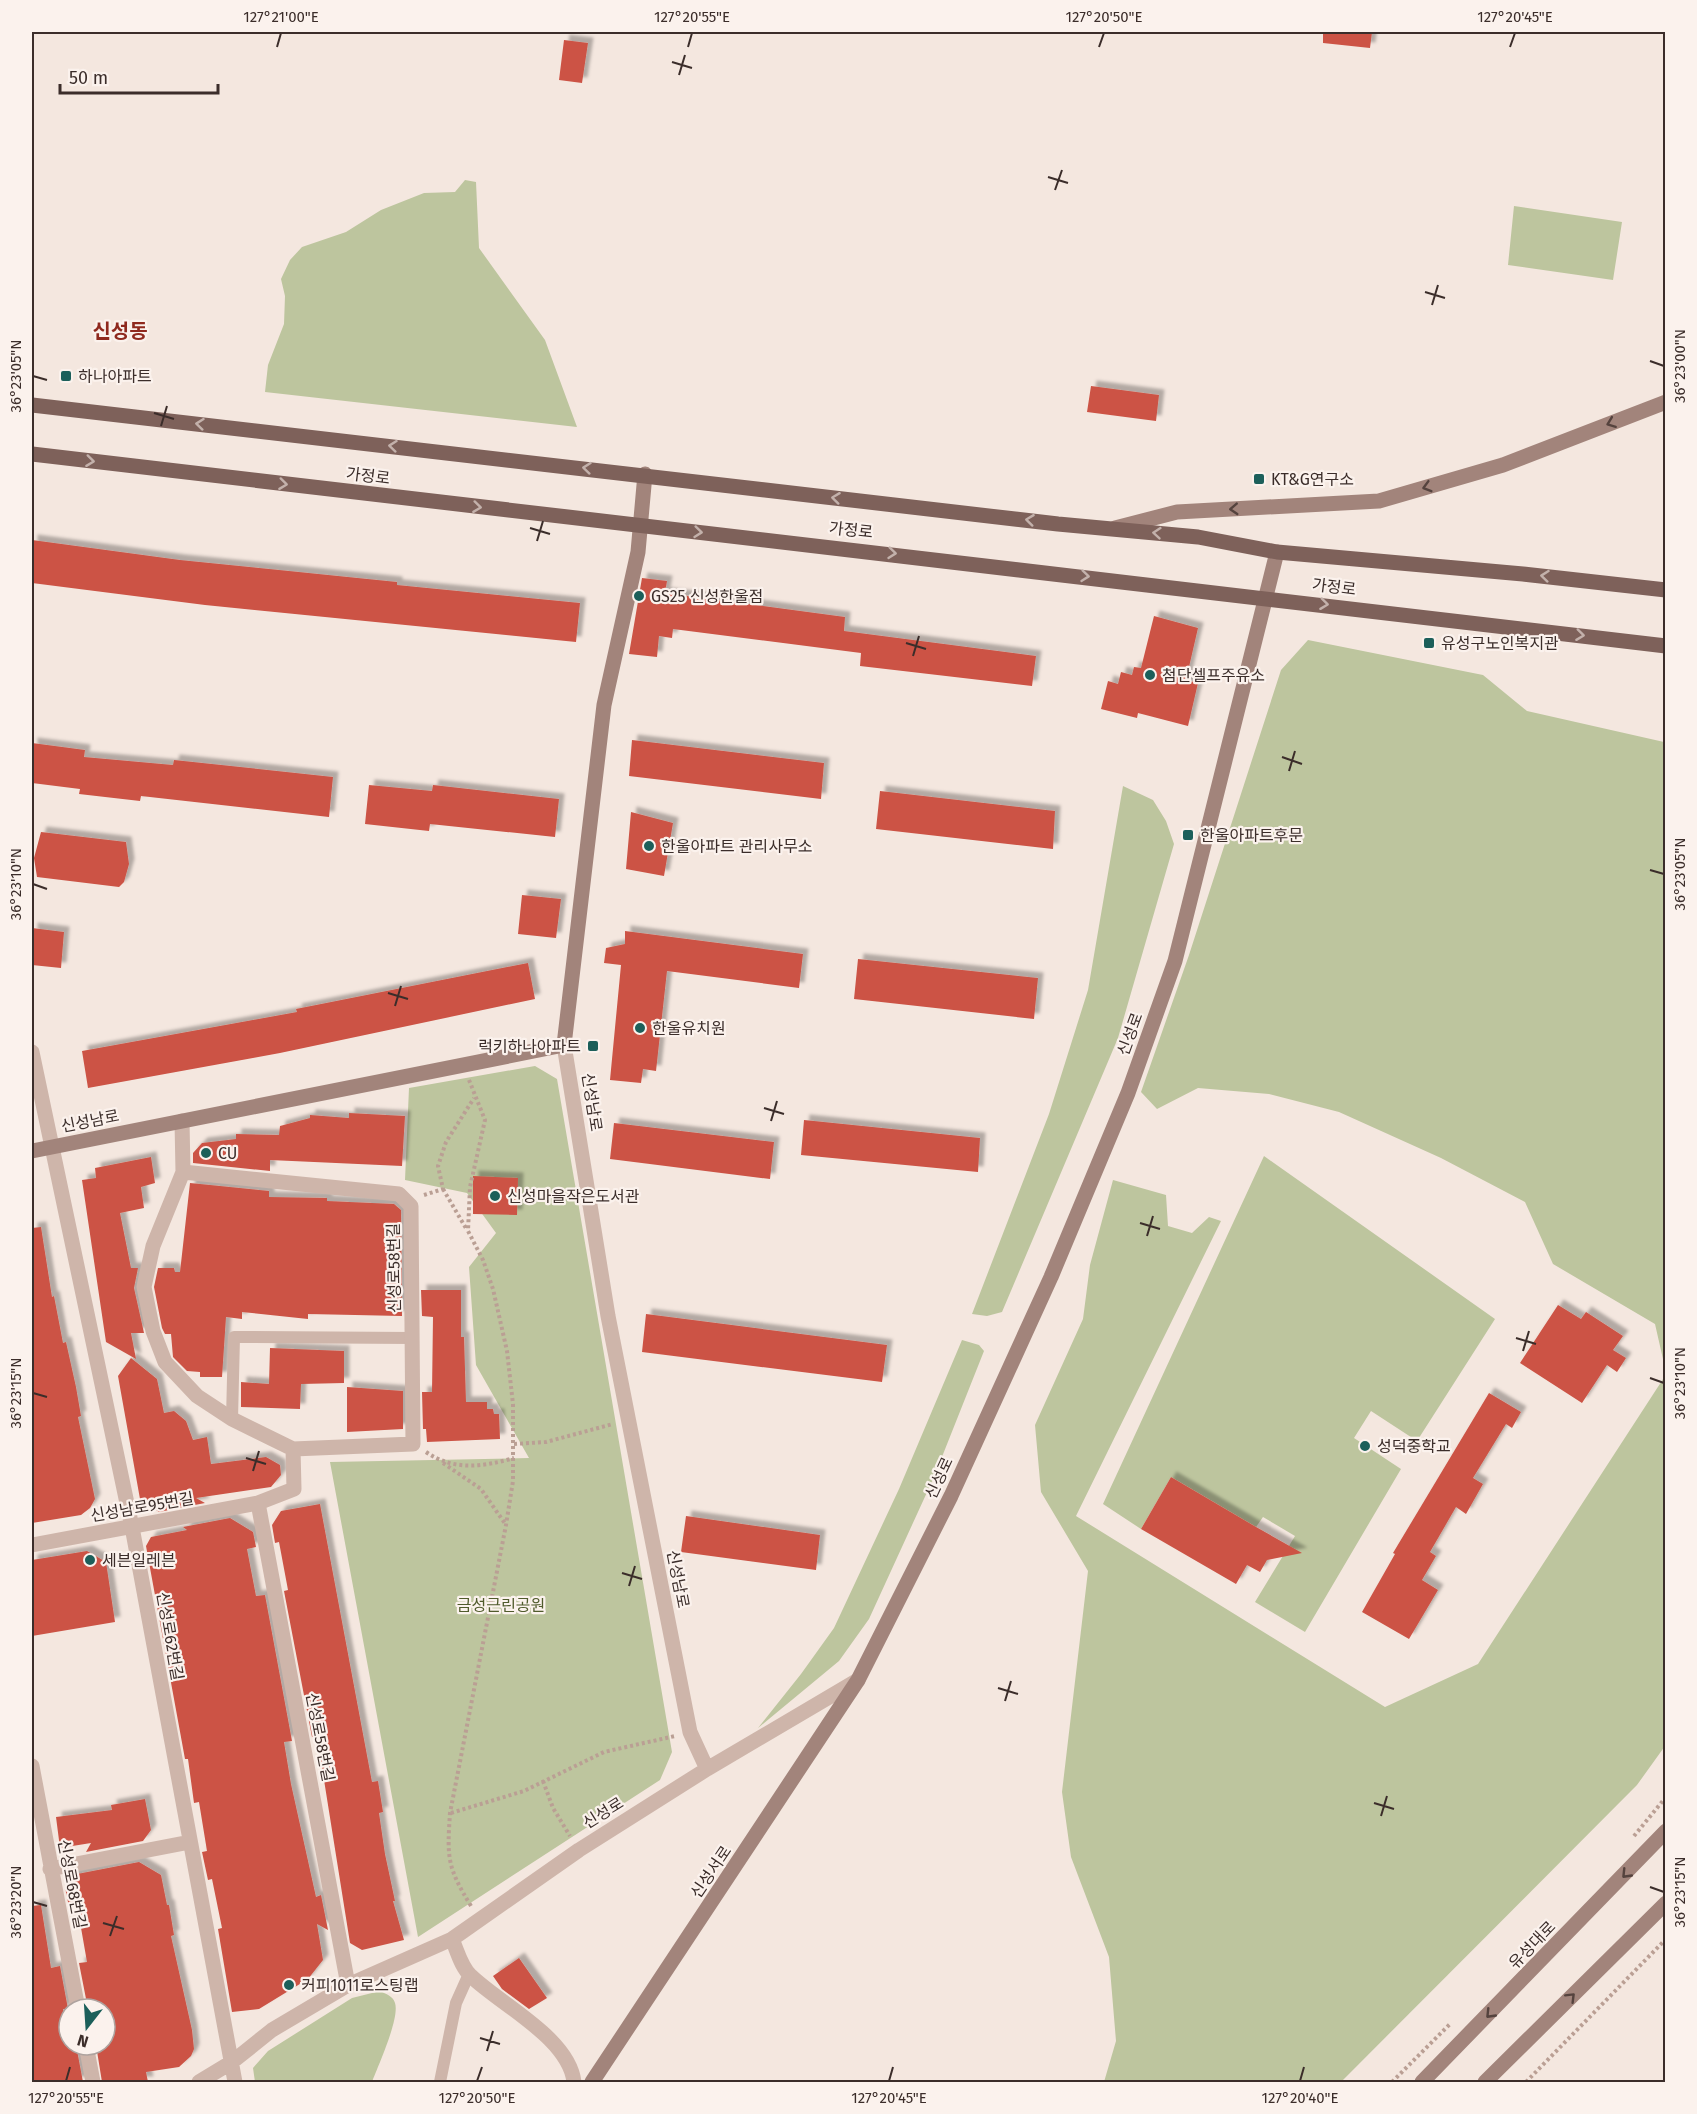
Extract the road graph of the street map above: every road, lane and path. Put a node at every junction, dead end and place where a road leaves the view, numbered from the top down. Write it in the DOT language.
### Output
graph roads {
  1 [pos="1665,402"];
  2 [pos="32,405"];
  3 [pos="32,454"];
  4 [pos="645,474"];
  5 [pos="640,526"];
  6 [pos="1109,529"];
  7 [pos="1277,552"];
  8 [pos="1665,590"];
  9 [pos="1266,597"];
  10 [pos="1665,646"];
  11 [pos="564,1045"];
  12 [pos="32,1053"];
  13 [pos="465,1065"];
  14 [pos="474,1098"];
  15 [pos="182,1121"];
  16 [pos="53,1147"];
  17 [pos="32,1151"];
  18 [pos="183,1172"];
  19 [pos="443,1189"];
  20 [pos="406,1201"];
  21 [pos="468,1231"];
  22 [pos="413,1338"];
  23 [pos="232,1419"];
  24 [pos="628,1419"];
  25 [pos="413,1444"];
  26 [pos="514,1444"];
  27 [pos="293,1449"];
  28 [pos="514,1458"];
  29 [pos="437,1460"];
  30 [pos="258,1503"];
  31 [pos="506,1525"];
  32 [pos="132,1527"];
  33 [pos="32,1545"];
  34 [pos="858,1680"];
  35 [pos="690,1732"];
  36 [pos="32,1767"];
  37 [pos="707,1769"];
  38 [pos="543,1781"];
  39 [pos="450,1813"];
  40 [pos="1665,1831"];
  41 [pos="190,1842"];
  42 [pos="579,1850"];
  43 [pos="50,1869"];
  44 [pos="1665,1903"];
  45 [pos="479,1919"];
  46 [pos="452,1939"];
  47 [pos="1665,1939"];
  48 [pos="469,1974"];
  49 [pos="348,1985"];
  50 [pos="76,1997"];
  51 [pos="88,2057"];
  52 [pos="232,2062"];
  53 [pos="93,2082"];
  54 [pos="199,2082"];
  55 [pos="235,2082"];
  56 [pos="440,2082"];
  57 [pos="574,2082"];
  58 [pos="592,2082"];
  59 [pos="1422,2082"];
  60 [pos="1485,2082"];
  61 [pos="1526,2082"];
  1 -- 6 [label="street, one-way"];
  4 -- 2 [label="main road, 가정로, one-way"];
  3 -- 5 [label="main road, 가정로, one-way"];
  4 -- 5 [label="street"];
  6 -- 4 [label="main road, 가정로, one-way"];
  5 -- 9 [label="main road, 가정로, one-way"];
  5 -- 11 [label="street"];
  7 -- 6 [label="main road, 가정로, one-way"];
  8 -- 7 [label="main road, 가정로, one-way"];
  7 -- 9 [label="street, 신성로"];
  9 -- 10 [label="main road, 가정로, one-way"];
  9 -- 34 [label="street, 신성로"];
  11 -- 13 [label="street, 신성남로"];
  11 -- 24 [label="street, 신성남로"];
  12 -- 16 [label="street, 신성남로"];
  13 -- 14 [label="path"];
  13 -- 15 [label="street, 신성남로"];
  14 -- 19 [label="path"];
  14 -- 21 [label="path"];
  15 -- 16 [label="street, 신성남로"];
  15 -- 18 [label="street"];
  16 -- 17 [label="street"];
  16 -- 32 [label="street, 신성로62번길"];
  18 -- 20 [label="street, 신성로58번길"];
  18 -- 23 [label="street"];
  19 -- 20 [label="path"];
  19 -- 21 [label="path"];
  20 -- 22 [label="street, 신성로58번길"];
  21 -- 26 [label="path"];
  22 -- 23 [label="lane"];
  22 -- 25 [label="street, 신성로58번길"];
  23 -- 27 [label="street"];
  24 -- 26 [label="path"];
  24 -- 35 [label="street, 신성남로"];
  25 -- 27 [label="street"];
  25 -- 29 [label="path"];
  26 -- 28 [label="path"];
  27 -- 30 [label="street"];
  28 -- 29 [label="path"];
  28 -- 31 [label="path"];
  29 -- 31 [label="path"];
  30 -- 32 [label="street, 신성남로95번길"];
  30 -- 49 [label="street, 신성로58번길"];
  31 -- 39 [label="path"];
  32 -- 33 [label="street, 신성남로95번길"];
  32 -- 41 [label="street, 신성로62번길"];
  34 -- 37 [label="street, 신성로"];
  34 -- 58 [label="street, 신성서로"];
  35 -- 37 [label="street, 신성남로"];
  35 -- 38 [label="path"];
  36 -- 43 [label="street, 신성로68번길"];
  37 -- 42 [label="street, 신성로"];
  38 -- 39 [label="path"];
  38 -- 42 [label="path"];
  39 -- 45 [label="path"];
  40 -- 59 [label="street, 유성대로, one-way"];
  41 -- 43 [label="street"];
  41 -- 52 [label="street, 신성로62번길"];
  42 -- 45 [label="street, 신성로"];
  43 -- 50 [label="street, 신성로68번길"];
  60 -- 44 [label="street, one-way"];
  45 -- 46 [label="street, 신성로"];
  46 -- 48 [label="street"];
  46 -- 49 [label="street, 신성로"];
  47 -- 61 [label="path"];
  48 -- 56 [label="lane"];
  48 -- 57 [label="street"];
  49 -- 52 [label="street, 신성로"];
  51 -- 53 [label="street"];
  52 -- 54 [label="street, 신성로"];
  52 -- 55 [label="street, 신성로62번길"];
}
